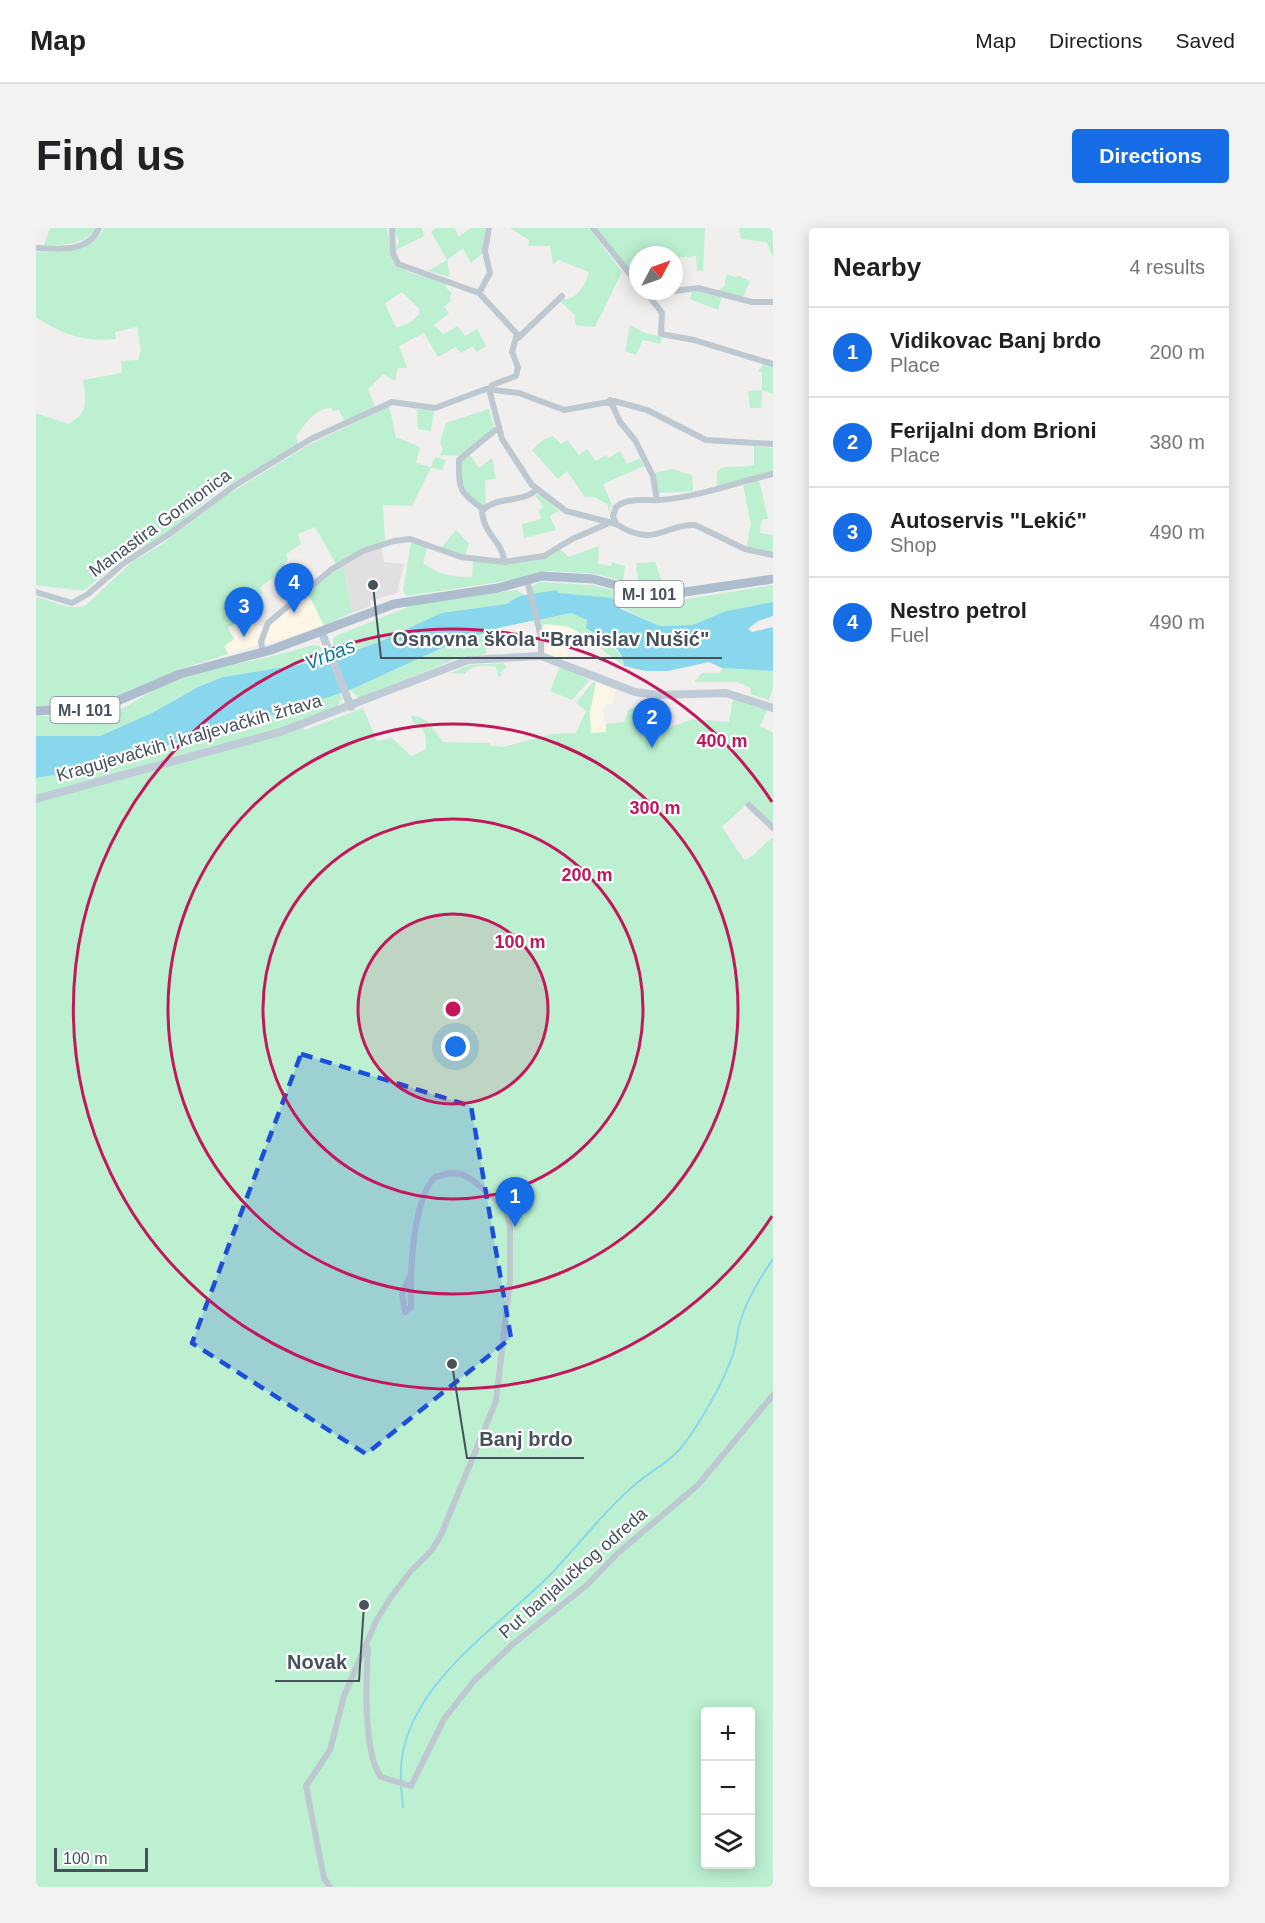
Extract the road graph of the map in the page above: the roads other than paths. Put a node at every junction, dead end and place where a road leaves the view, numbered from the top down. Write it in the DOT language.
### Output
graph roads {
  1 [pos="99,228"];
  2 [pos="392,228"];
  3 [pos="489,228"];
  4 [pos="593,228"];
  5 [pos="36,248"];
  6 [pos="629,273"];
  7 [pos="683,290"];
  8 [pos="479,293"];
  9 [pos="562,296"];
  10 [pos="652,300"];
  11 [pos="773,302"];
  12 [pos="518,338"];
  13 [pos="773,364"];
  14 [pos="489,389"];
  15 [pos="610,400"];
  16 [pos="499,427"];
  17 [pos="773,444"];
  18 [pos="773,474"];
  19 [pos="537,489"];
  20 [pos="657,500"];
  21 [pos="483,509"];
  22 [pos="608,524"];
  23 [pos="616,524"];
  24 [pos="773,555"];
  25 [pos="504,562"];
  26 [pos="773,579"];
  27 [pos="527,580"];
  28 [pos="36,592"];
  29 [pos="322,633"];
  30 [pos="263,652"];
  31 [pos="541,656"];
  32 [pos="351,707"];
  33 [pos="773,708"];
  34 [pos="36,711"];
  35 [pos="36,799"];
  36 [pos="749,805"];
  37 [pos="773,828"];
  38 [pos="410,1276"];
  39 [pos="773,1395"];
  40 [pos="369,1642"];
  41 [pos="330,1887"];
  1 -- 5 [label="street"];
  2 -- 8 [label="street"];
  3 -- 8 [label="street"];
  4 -- 6 [label="street"];
  7 -- 11 [label="street"];
  8 -- 12 [label="street"];
  9 -- 12 [label="street"];
  10 -- 13 [label="street"];
  12 -- 14 [label="street"];
  14 -- 15 [label="street, Manastira Gomionica"];
  14 -- 16 [label="street"];
  14 -- 28 [label="street, Manastira Gomionica"];
  15 -- 17 [label="street, Manastira Gomionica"];
  15 -- 20 [label="street"];
  16 -- 19 [label="street"];
  16 -- 21 [label="street"];
  18 -- 20 [label="street"];
  19 -- 21 [label="street"];
  19 -- 22 [label="street"];
  20 -- 23 [label="street"];
  21 -- 25 [label="street"];
  22 -- 23 [label="street"];
  22 -- 25 [label="street"];
  23 -- 24 [label="street"];
  25 -- 30 [label="street"];
  26 -- 27 [label="main road, M-I 101"];
  27 -- 29 [label="main road, M-I 101"];
  27 -- 31 [label="street"];
  29 -- 30 [label="main road, M-I 101"];
  29 -- 32 [label="street"];
  30 -- 34 [label="main road, M-I 101"];
  31 -- 32 [label="street, Kragujevačkih i kraljevačkih žrtava"];
  31 -- 33 [label="street"];
  32 -- 35 [label="street, Kragujevačkih i kraljevačkih žrtava"];
  36 -- 37 [label="street"];
  38 -- 38 [label="street"];
  38 -- 40 [label="street"];
  39 -- 40 [label="street, Put banjalučkog odreda"];
  40 -- 41 [label="street"];
}
